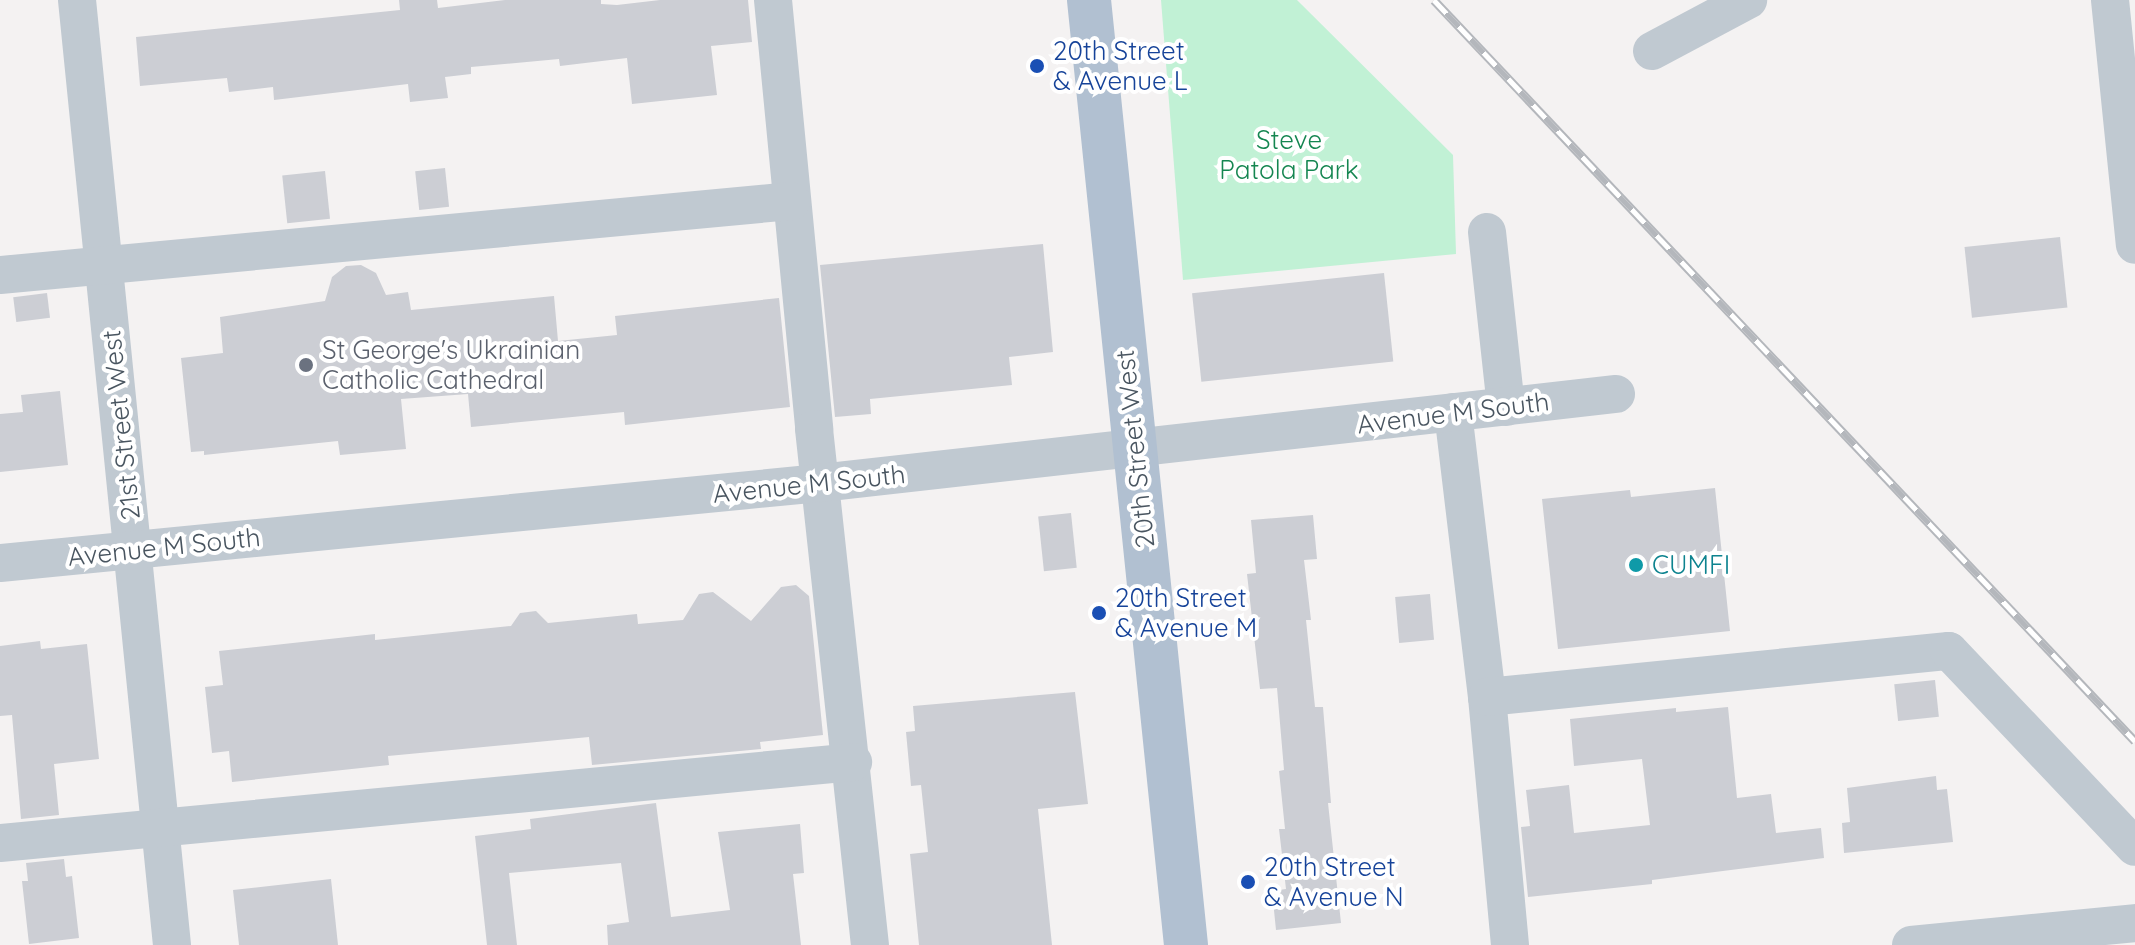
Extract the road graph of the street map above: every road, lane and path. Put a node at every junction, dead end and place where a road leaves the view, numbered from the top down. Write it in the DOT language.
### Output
graph roads {
  1 [pos="77,0"];
  2 [pos="773,0"];
  3 [pos="1089,0"];
  4 [pos="1748,0"];
  5 [pos="2110,0"];
  6 [pos="1652,51"];
  7 [pos="2125,60"];
  8 [pos="792,201"];
  9 [pos="1487,232"];
  10 [pos="2135,245"];
  11 [pos="105,264"];
  12 [pos="0,275"];
  13 [pos="1616,394"];
  14 [pos="1506,407"];
  15 [pos="1453,412"];
  16 [pos="1135,449"];
  17 [pos="820,483"];
  18 [pos="134,551"];
  19 [pos="0,563"];
  20 [pos="1487,697"];
  21 [pos="853,762"];
  22 [pos="158,827"];
  23 [pos="0,843"];
  24 [pos="2135,847"];
  25 [pos="2135,923"];
  26 [pos="172,945"];
  27 [pos="870,945"];
  28 [pos="1186,945"];
  29 [pos="1510,945"];
  30 [pos="1911,945"];
  1 -- 11 [label="street, 21st Street West"];
  2 -- 8 [label="street"];
  3 -- 16 [label="main road, 20th Street West"];
  4 -- 6 [label="street"];
  5 -- 7 [label="street"];
  7 -- 10 [label="street"];
  8 -- 11 [label="street"];
  8 -- 17 [label="street"];
  9 -- 14 [label="street"];
  11 -- 12 [label="street"];
  11 -- 18 [label="street, 21st Street West"];
  13 -- 14 [label="street, Avenue M South"];
  14 -- 15 [label="street, Avenue M South"];
  15 -- 16 [label="street, Avenue M South"];
  15 -- 20 [label="street"];
  16 -- 17 [label="street, Avenue M South"];
  16 -- 28 [label="main road, 20th Street West"];
  17 -- 18 [label="street, Avenue M South"];
  17 -- 21 [label="street"];
  18 -- 19 [label="street, Avenue M South"];
  18 -- 22 [label="street, 21st Street West"];
  20 -- 24 [label="street"];
  20 -- 29 [label="street"];
  21 -- 22 [label="street"];
  21 -- 27 [label="street"];
  22 -- 23 [label="street"];
  22 -- 26 [label="street, 21st Street West"];
  25 -- 30 [label="street"];
}
